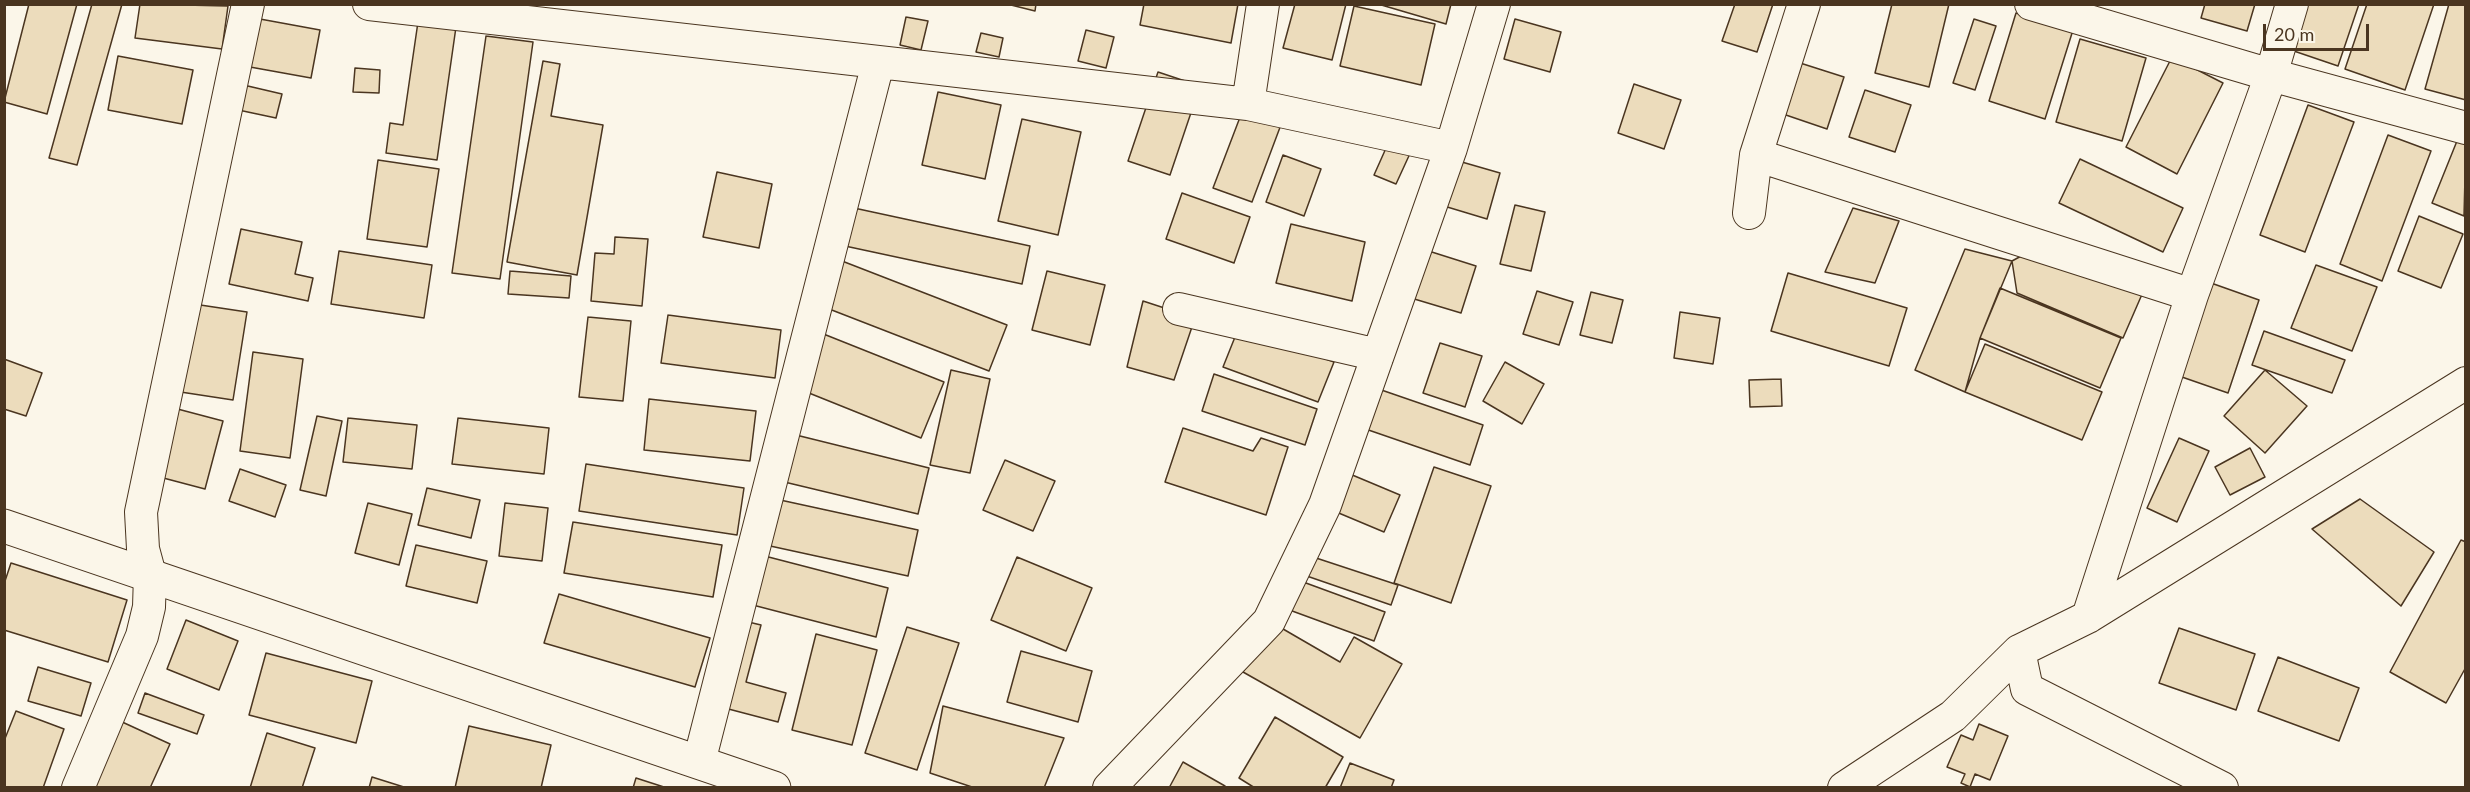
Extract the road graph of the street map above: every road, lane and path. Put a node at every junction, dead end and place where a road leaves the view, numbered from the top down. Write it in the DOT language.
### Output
graph roads {
  1 [pos="248,4"];
  2 [pos="369,4"];
  3 [pos="1263,4"];
  4 [pos="1494,4"];
  5 [pos="1804,4"];
  6 [pos="2031,4"];
  7 [pos="2292,4"];
  8 [pos="878,63"];
  9 [pos="2271,75"];
  10 [pos="1248,104"];
  11 [pos="2466,128"];
  12 [pos="1451,148"];
  13 [pos="1756,155"];
  14 [pos="1749,213"];
  15 [pos="2192,295"];
  16 [pos="1179,309"];
  17 [pos="1378,355"];
  18 [pos="2466,383"];
  19 [pos="4,526"];
  20 [pos="150,575"];
  21 [pos="2088,617"];
  22 [pos="2019,651"];
  23 [pos="699,762"];
  24 [pos="78,788"];
  25 [pos="774,788"];
  26 [pos="1109,788"];
  27 [pos="1844,788"];
  28 [pos="2222,788"];
  1 -- 20 [label="street"];
  2 -- 8 [label="street"];
  3 -- 10 [label="street"];
  4 -- 12 [label="street"];
  5 -- 13 [label="street"];
  6 -- 9 [label="street"];
  7 -- 9 [label="street"];
  8 -- 10 [label="street"];
  8 -- 23 [label="street"];
  9 -- 11 [label="street"];
  9 -- 15 [label="street"];
  10 -- 12 [label="street"];
  12 -- 17 [label="street"];
  13 -- 14 [label="street"];
  13 -- 15 [label="street"];
  15 -- 21 [label="street"];
  16 -- 17 [label="street"];
  17 -- 26 [label="street"];
  18 -- 21 [label="street"];
  19 -- 20 [label="street"];
  20 -- 23 [label="street"];
  20 -- 24 [label="street"];
  21 -- 22 [label="street"];
  22 -- 27 [label="street"];
  22 -- 28 [label="street"];
  23 -- 25 [label="street"];
}
